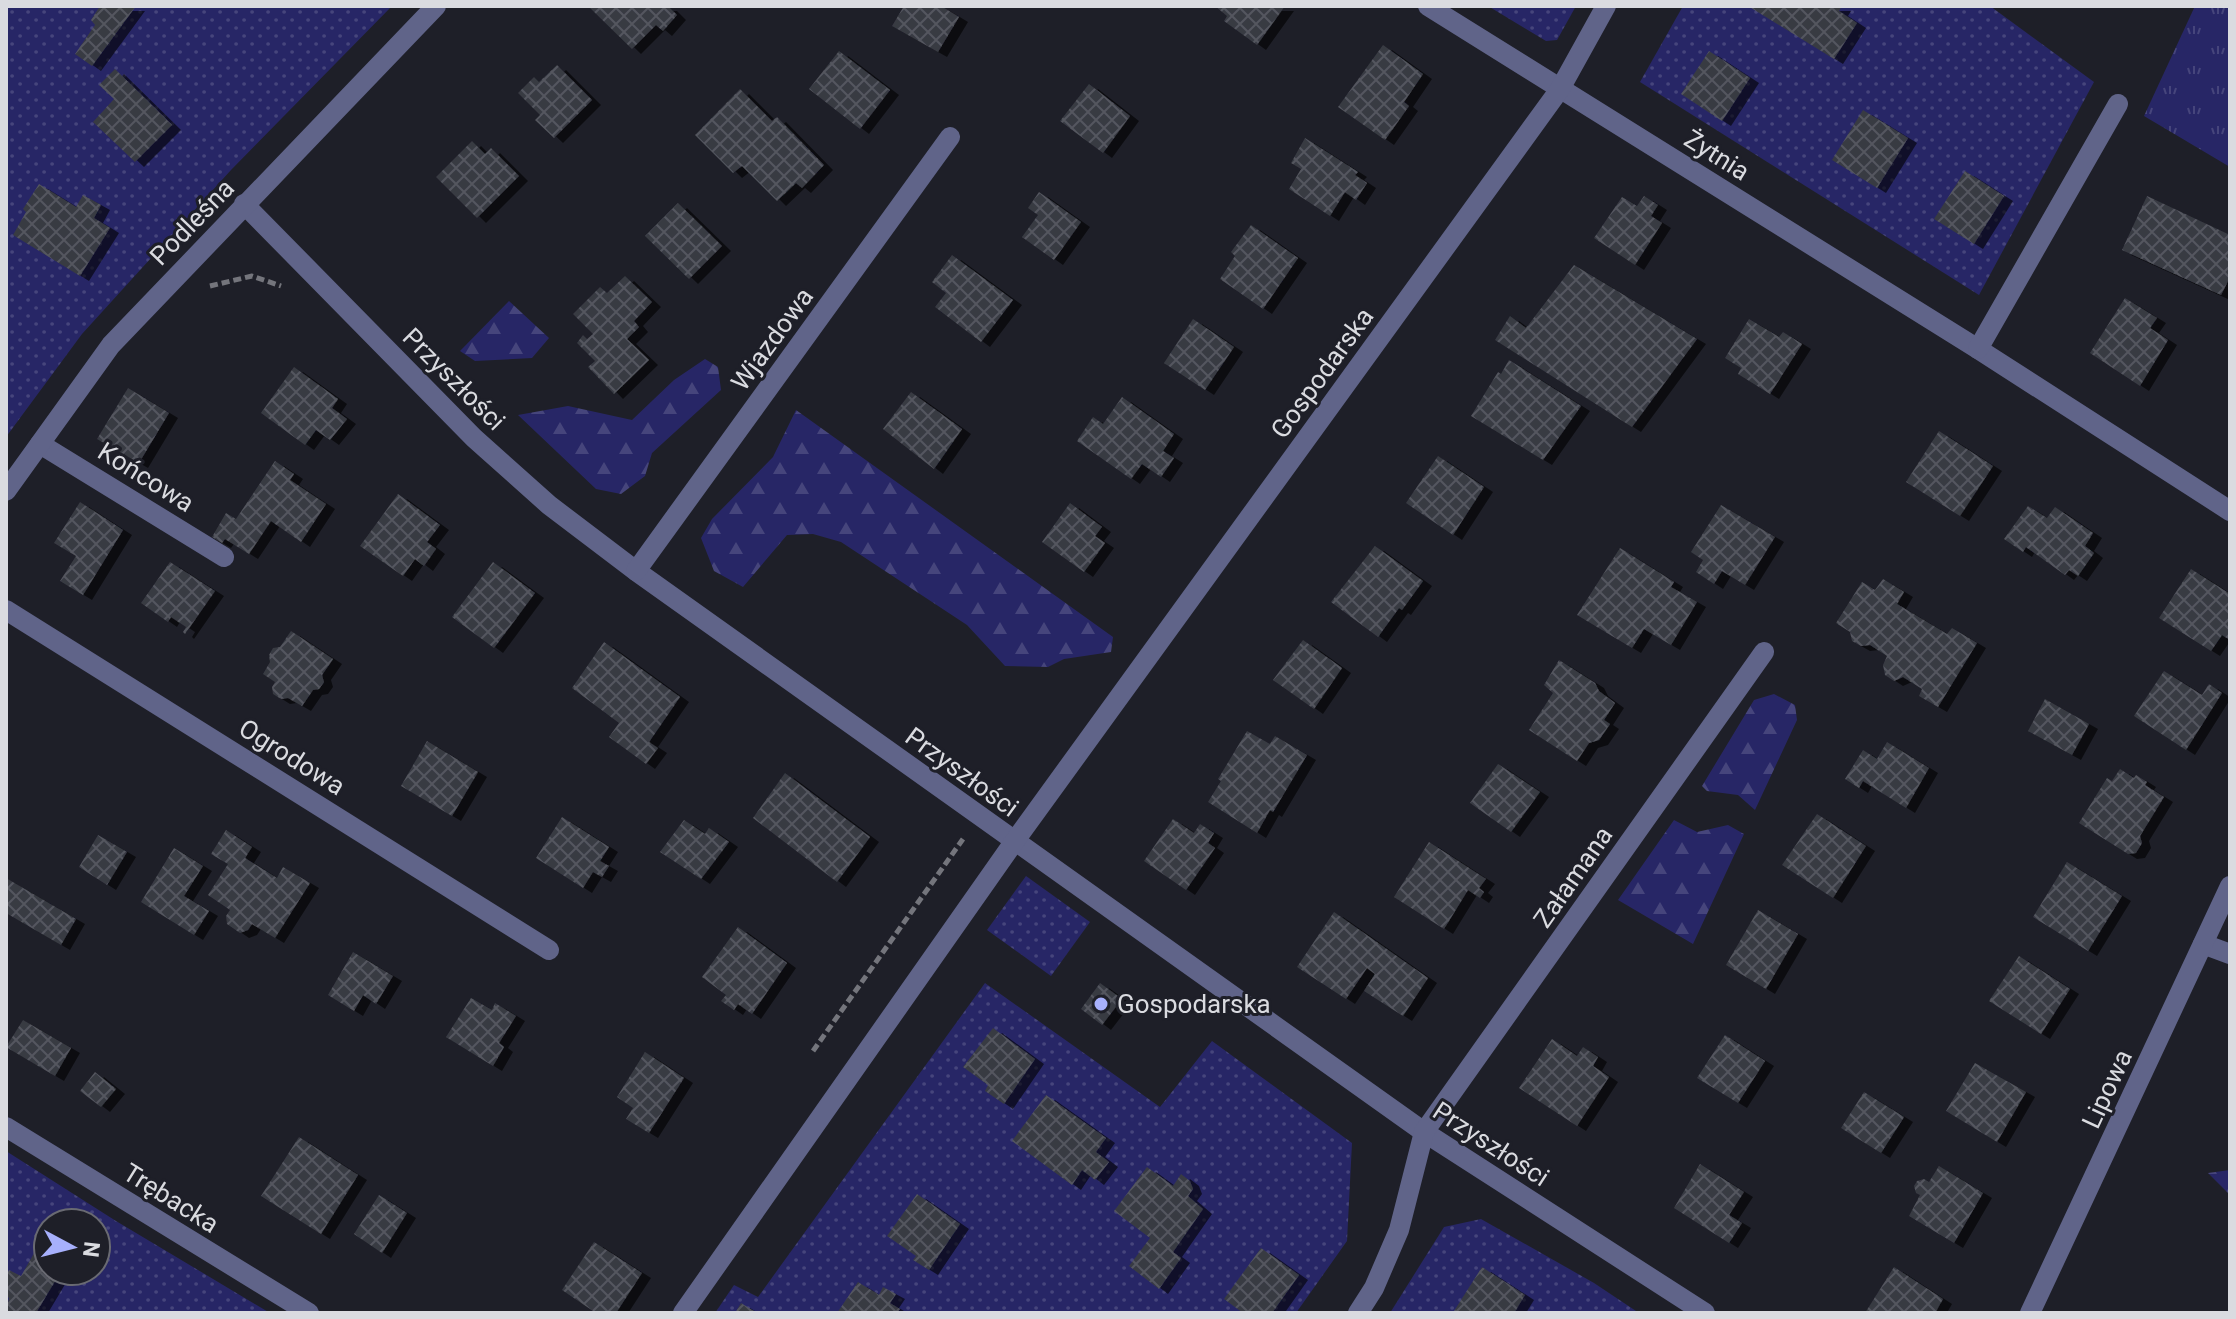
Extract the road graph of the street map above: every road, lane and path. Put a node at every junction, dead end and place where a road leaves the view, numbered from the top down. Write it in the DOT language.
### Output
graph roads {
  1 [pos="436,6"];
  2 [pos="1428,6"];
  3 [pos="1606,6"];
  4 [pos="1560,89"];
  5 [pos="2118,104"];
  6 [pos="950,137"];
  7 [pos="244,204"];
  8 [pos="199,293"];
  9 [pos="291,294"];
  10 [pos="1978,349"];
  11 [pos="40,444"];
  12 [pos="6,491"];
  13 [pos="2230,511"];
  14 [pos="224,557"];
  15 [pos="636,571"];
  16 [pos="6,610"];
  17 [pos="1764,652"];
  18 [pos="964,837"];
  19 [pos="1014,842"];
  20 [pos="2230,886"];
  21 [pos="2203,944"];
  22 [pos="549,950"];
  23 [pos="2230,954"];
  24 [pos="813,1051"];
  25 [pos="6,1127"];
  26 [pos="1424,1132"];
  27 [pos="309,1313"];
  28 [pos="683,1313"];
  29 [pos="1358,1313"];
  30 [pos="1705,1313"];
  31 [pos="2030,1313"];
  1 -- 7 [label="street, Podleśna"];
  2 -- 4 [label="street, Żytnia"];
  3 -- 4 [label="street, Gospodarska"];
  4 -- 10 [label="street, Żytnia"];
  4 -- 19 [label="street, Gospodarska"];
  5 -- 10 [label="street"];
  6 -- 15 [label="street, Wjazdowa"];
  7 -- 11 [label="street, Podleśna"];
  7 -- 15 [label="street, Przyszłości"];
  8 -- 9 [label="path"];
  10 -- 13 [label="street, Żytnia"];
  11 -- 12 [label="street, Podleśna"];
  11 -- 14 [label="street, Końcowa"];
  15 -- 19 [label="street, Przyszłości"];
  16 -- 22 [label="street, Ogrodowa"];
  17 -- 26 [label="street, Załamana"];
  18 -- 24 [label="path"];
  19 -- 26 [label="street, Przyszłości"];
  19 -- 28 [label="street, Gospodarska"];
  20 -- 21 [label="street, Lipowa"];
  21 -- 23 [label="street"];
  21 -- 31 [label="street, Lipowa"];
  25 -- 27 [label="street, Trębacka"];
  26 -- 29 [label="street"];
  26 -- 30 [label="street, Przyszłości"];
}
